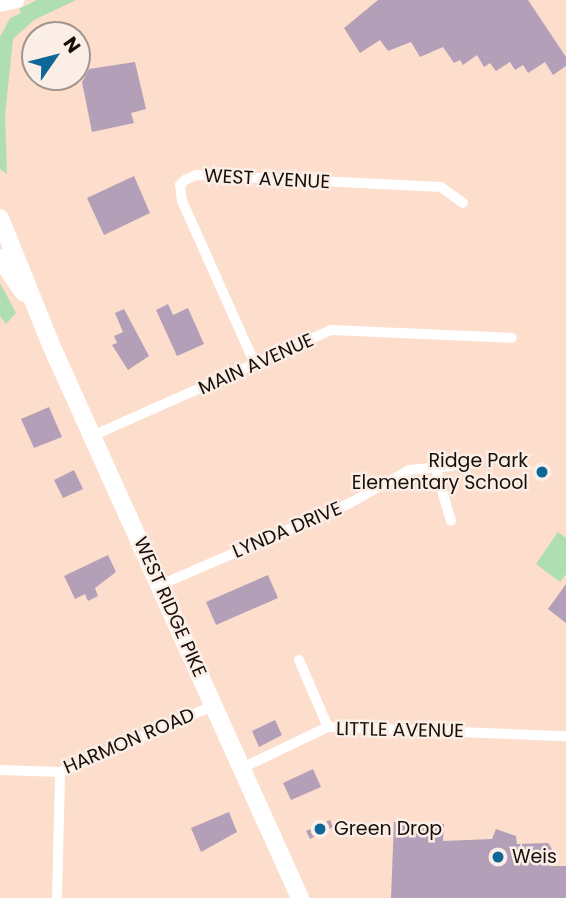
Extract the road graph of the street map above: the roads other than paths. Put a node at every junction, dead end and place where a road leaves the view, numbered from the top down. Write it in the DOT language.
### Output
graph roads {
  1 [pos="17,0"];
  2 [pos="0,4"];
  3 [pos="463,203"];
  4 [pos="0,218"];
  5 [pos="0,258"];
  6 [pos="40,316"];
  7 [pos="512,338"];
  8 [pos="255,364"];
  9 [pos="92,436"];
  10 [pos="435,466"];
  11 [pos="452,466"];
  12 [pos="452,521"];
  13 [pos="160,585"];
  14 [pos="299,660"];
  15 [pos="215,705"];
  16 [pos="328,727"];
  17 [pos="566,736"];
  18 [pos="242,768"];
  19 [pos="0,770"];
  20 [pos="60,772"];
  21 [pos="57,898"];
  22 [pos="300,898"];
  1 -- 2 [label="main road"];
  3 -- 8 [label="street, WEST AVENUE"];
  4 -- 6 [label="main road, WEST RIDGE PIKE"];
  5 -- 6 [label="main road, WEST RIDGE PIKE"];
  6 -- 9 [label="main road, WEST RIDGE PIKE"];
  7 -- 8 [label="street, MAIN AVENUE"];
  8 -- 9 [label="street, MAIN AVENUE"];
  9 -- 13 [label="main road, WEST RIDGE PIKE"];
  10 -- 11 [label="street, LYNDA DRIVE"];
  10 -- 12 [label="street"];
  10 -- 13 [label="street, LYNDA DRIVE"];
  13 -- 15 [label="main road, WEST RIDGE PIKE"];
  14 -- 16 [label="street"];
  15 -- 18 [label="main road, WEST RIDGE PIKE"];
  15 -- 20 [label="street, HARMON ROAD"];
  16 -- 17 [label="street, LITTLE AVENUE"];
  16 -- 18 [label="street, LITTLE AVENUE"];
  18 -- 22 [label="main road, WEST RIDGE PIKE"];
  19 -- 20 [label="street, HARMON ROAD"];
  20 -- 21 [label="street"];
}
